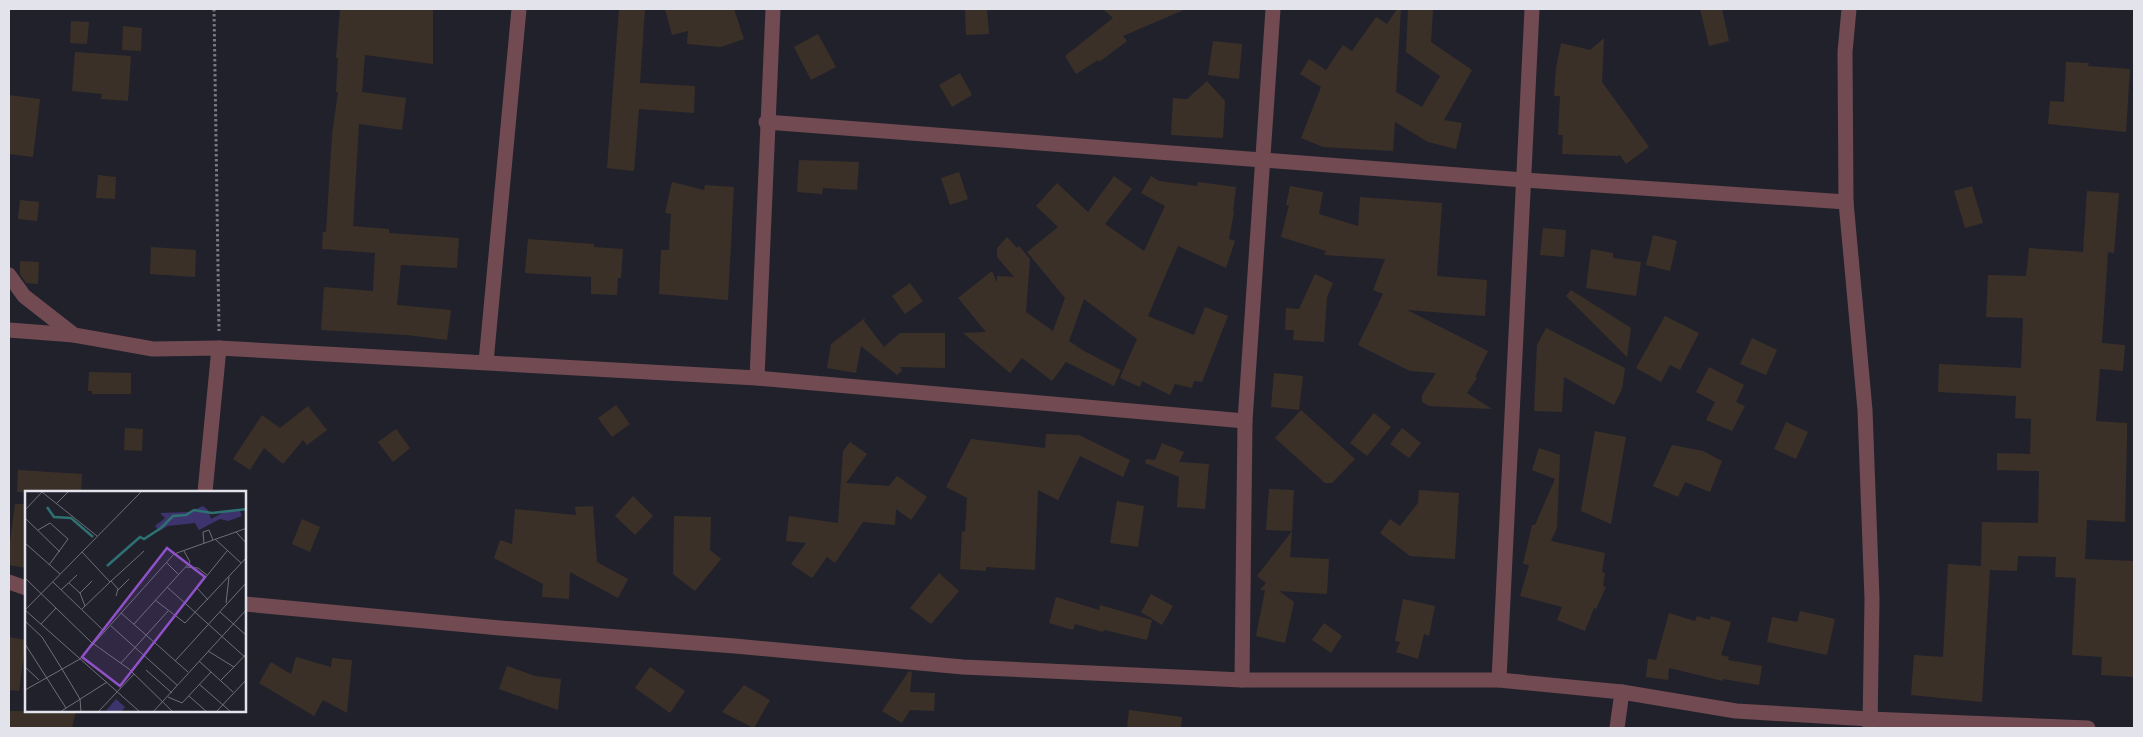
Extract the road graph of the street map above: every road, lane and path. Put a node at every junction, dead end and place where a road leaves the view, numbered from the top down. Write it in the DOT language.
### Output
graph roads {
  1 [pos="214,9"];
  2 [pos="519,9"];
  3 [pos="773,9"];
  4 [pos="1273,9"];
  5 [pos="1532,9"];
  6 [pos="1849,9"];
  7 [pos="766,122"];
  8 [pos="1263,160"];
  9 [pos="1524,180"];
  10 [pos="1846,202"];
  11 [pos="9,275"];
  12 [pos="9,330"];
  13 [pos="74,335"];
  14 [pos="219,348"];
  15 [pos="486,362"];
  16 [pos="757,378"];
  17 [pos="1245,421"];
  18 [pos="205,491"];
  19 [pos="9,582"];
  20 [pos="25,588"];
  21 [pos="246,604"];
  22 [pos="1242,680"];
  23 [pos="1499,680"];
  24 [pos="1622,692"];
  25 [pos="1870,724"];
  26 [pos="1617,728"];
  27 [pos="2088,728"];
  1 -- 14 [label="path"];
  2 -- 15 [label="street"];
  3 -- 7 [label="street"];
  4 -- 8 [label="street"];
  5 -- 9 [label="street"];
  6 -- 10 [label="street"];
  7 -- 8 [label="street"];
  7 -- 16 [label="street"];
  8 -- 9 [label="street"];
  8 -- 17 [label="street"];
  9 -- 10 [label="street"];
  9 -- 23 [label="street"];
  10 -- 25 [label="street"];
  11 -- 13 [label="street"];
  12 -- 13 [label="street"];
  13 -- 14 [label="street"];
  14 -- 15 [label="street"];
  14 -- 18 [label="street"];
  15 -- 16 [label="street"];
  16 -- 17 [label="street"];
  17 -- 22 [label="street"];
  19 -- 20 [label="street"];
  21 -- 22 [label="street"];
  22 -- 23 [label="street"];
  23 -- 24 [label="street"];
  24 -- 25 [label="street"];
  24 -- 26 [label="street"];
  25 -- 27 [label="street"];
}
